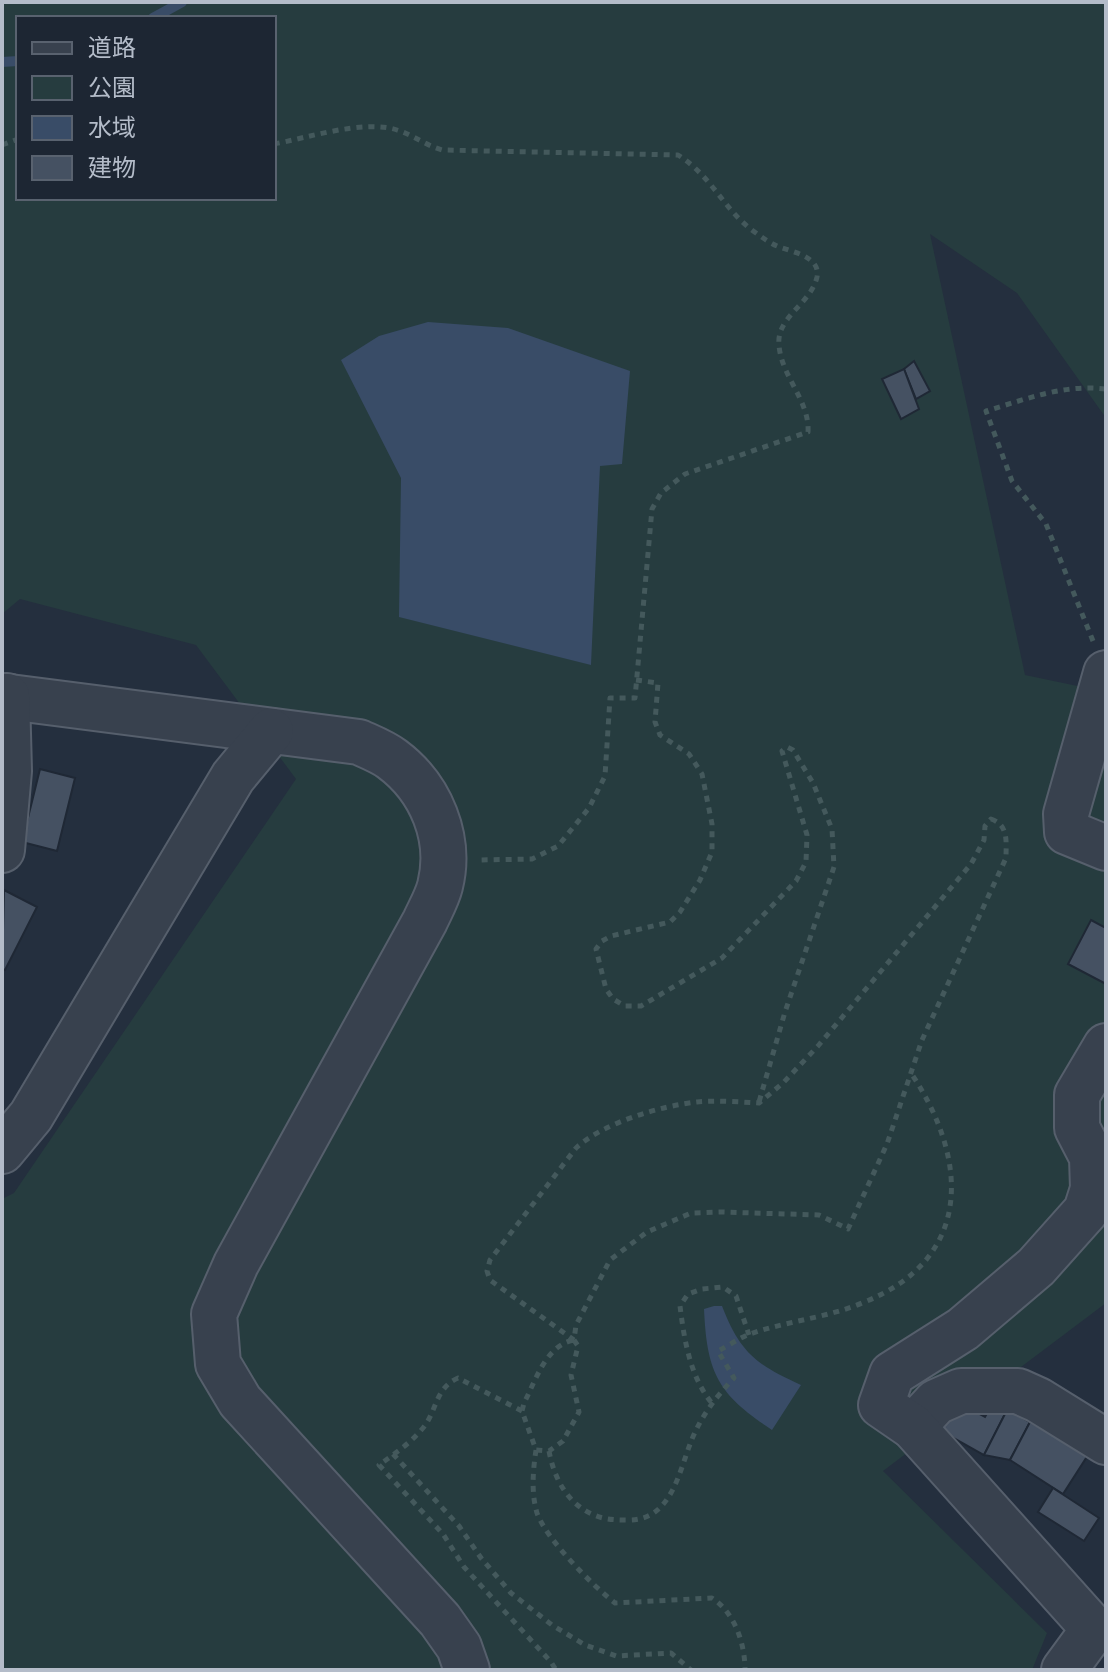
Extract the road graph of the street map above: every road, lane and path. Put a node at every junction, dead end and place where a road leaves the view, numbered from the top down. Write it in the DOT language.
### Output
graph roads {
  1 [pos="277,144"];
  2 [pos="1106,389"];
  3 [pos="1105,674"];
  4 [pos="636,680"];
  5 [pos="4,696"];
  6 [pos="271,731"];
  7 [pos="1106,848"];
  8 [pos="2,850"];
  9 [pos="443,858"];
  10 [pos="1106,1046"];
  11 [pos="911,1073"];
  12 [pos="759,1103"];
  13 [pos="2,1151"];
  14 [pos="749,1335"];
  15 [pos="574,1340"];
  16 [pos="711,1402"];
  17 [pos="522,1411"];
  18 [pos="913,1427"];
  19 [pos="1106,1442"];
  20 [pos="536,1450"];
  21 [pos="549,1451"];
  22 [pos="393,1454"];
  23 [pos="467,1670"];
  24 [pos="556,1670"];
  25 [pos="691,1670"];
  26 [pos="745,1670"];
  27 [pos="1064,1670"];
  1 -- 4 [label="path"];
  2 -- 3 [label="path"];
  3 -- 7 [label="street"];
  4 -- 9 [label="path"];
  4 -- 12 [label="path"];
  5 -- 6 [label="street"];
  5 -- 8 [label="street"];
  6 -- 9 [label="street"];
  6 -- 13 [label="street"];
  9 -- 23 [label="street"];
  10 -- 18 [label="street"];
  11 -- 12 [label="path"];
  11 -- 14 [label="path"];
  11 -- 15 [label="path"];
  12 -- 15 [label="path"];
  14 -- 16 [label="path"];
  14 -- 16 [label="path"];
  15 -- 17 [label="path"];
  15 -- 21 [label="path"];
  16 -- 21 [label="path"];
  17 -- 20 [label="path"];
  17 -- 22 [label="path"];
  18 -- 19 [label="street"];
  18 -- 27 [label="street"];
  20 -- 21 [label="path"];
  20 -- 26 [label="path"];
  22 -- 24 [label="path"];
  22 -- 25 [label="path"];
}
